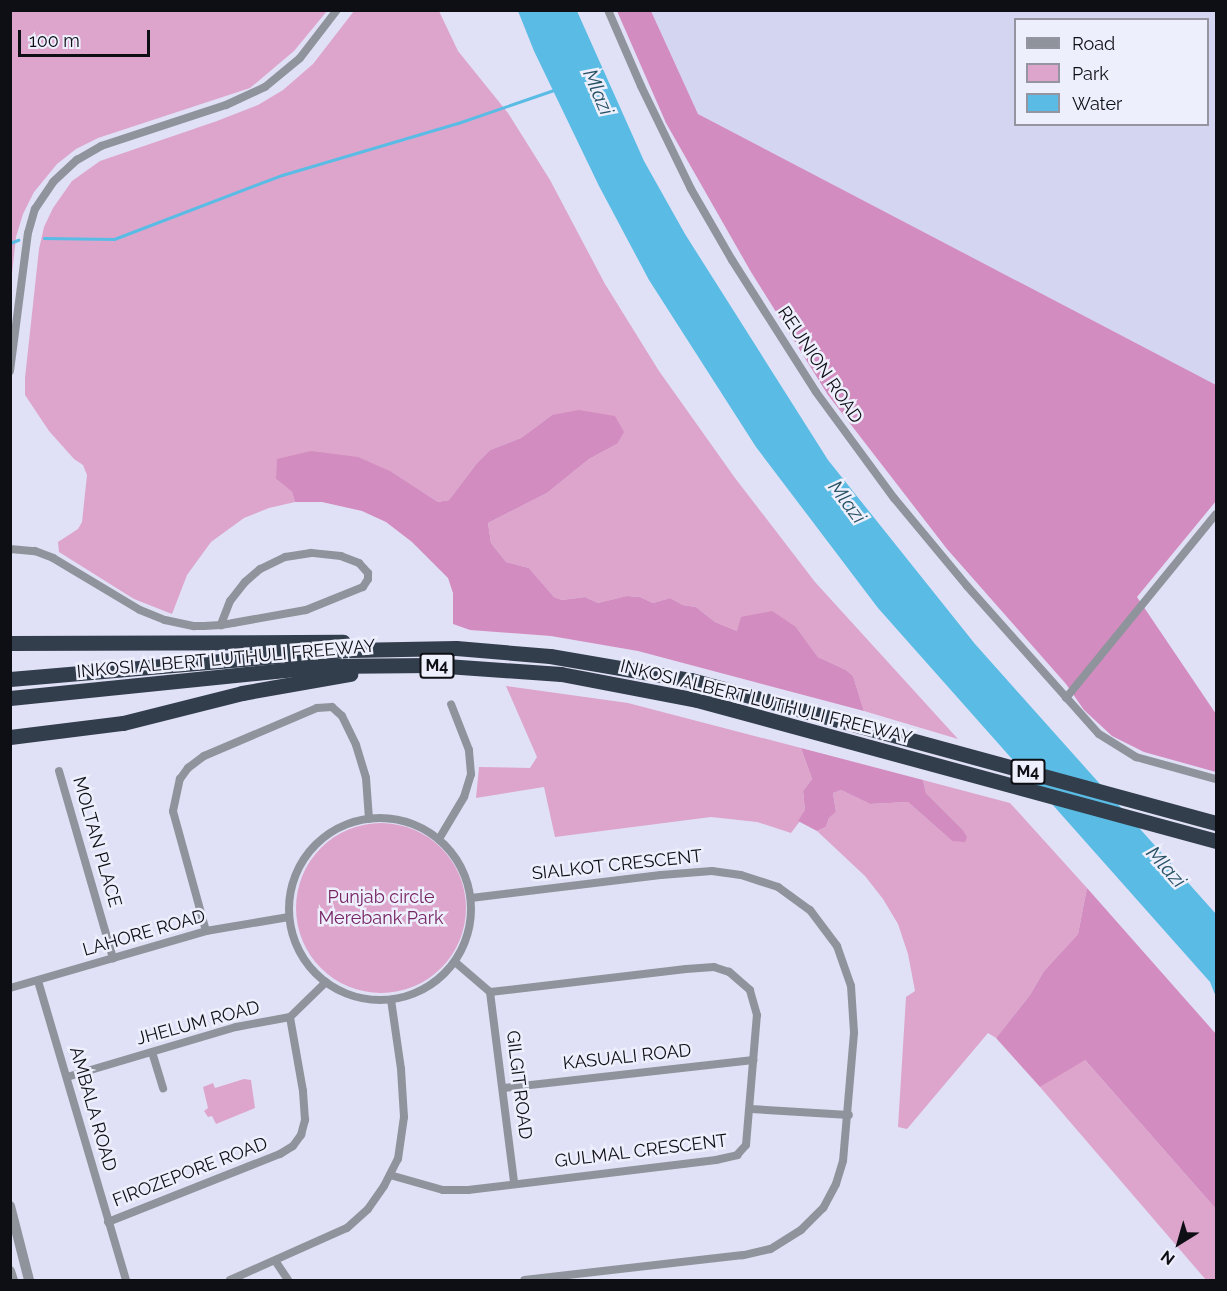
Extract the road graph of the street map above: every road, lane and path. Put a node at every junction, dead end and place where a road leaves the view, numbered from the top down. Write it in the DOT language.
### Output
graph roads {
  1 [pos="337,10"];
  2 [pos="608,10"];
  3 [pos="10,371"];
  4 [pos="1216,514"];
  5 [pos="10,549"];
  6 [pos="221,625"];
  7 [pos="10,643"];
  8 [pos="456,648"];
  9 [pos="397,665"];
  10 [pos="12,679"];
  11 [pos="14,698"];
  12 [pos="1066,698"];
  13 [pos="451,704"];
  14 [pos="10,737"];
  15 [pos="59,771"];
  16 [pos="1216,778"];
  17 [pos="369,819"];
  18 [pos="1216,823"];
  19 [pos="439,839"];
  20 [pos="1216,841"];
  21 [pos="471,898"];
  22 [pos="289,917"];
  23 [pos="206,931"];
  24 [pos="112,958"];
  25 [pos="455,962"];
  26 [pos="38,981"];
  27 [pos="326,982"];
  28 [pos="10,988"];
  29 [pos="490,992"];
  30 [pos="391,1000"];
  31 [pos="290,1017"];
  32 [pos="152,1052"];
  33 [pos="753,1060"];
  34 [pos="67,1077"];
  35 [pos="163,1088"];
  36 [pos="504,1088"];
  37 [pos="751,1109"];
  38 [pos="849,1115"];
  39 [pos="390,1175"];
  40 [pos="514,1183"];
  41 [pos="10,1206"];
  42 [pos="108,1222"];
  43 [pos="276,1262"];
  44 [pos="10,1270"];
  45 [pos="13,1281"];
  46 [pos="29,1281"];
  47 [pos="126,1281"];
  48 [pos="230,1281"];
  49 [pos="288,1281"];
  50 [pos="524,1281"];
  1 -- 3 [label="street"];
  2 -- 12 [label="street, REUNION ROAD"];
  4 -- 12 [label="street"];
  5 -- 6 [label="street"];
  6 -- 6 [label="street"];
  7 -- 8 [label="highway"];
  8 -- 10 [label="highway, INKOSI ALBERT LUTHULI FREEWAY / M4"];
  8 -- 18 [label="highway, INKOSI ALBERT LUTHULI FREEWAY / M4"];
  9 -- 11 [label="highway, INKOSI ALBERT LUTHULI FREEWAY / M4"];
  9 -- 14 [label="highway"];
  9 -- 20 [label="highway, INKOSI ALBERT LUTHULI FREEWAY / M4"];
  12 -- 16 [label="street, REUNION ROAD"];
  13 -- 19 [label="street"];
  15 -- 24 [label="street, MOLTAN PLACE"];
  17 -- 19 [label="street"];
  17 -- 22 [label="street"];
  17 -- 23 [label="street"];
  19 -- 21 [label="street"];
  21 -- 25 [label="street"];
  21 -- 38 [label="street, SIALKOT CRESCENT"];
  22 -- 23 [label="street, LAHORE ROAD"];
  22 -- 27 [label="street"];
  23 -- 24 [label="street, LAHORE ROAD"];
  24 -- 26 [label="street, LAHORE ROAD"];
  25 -- 29 [label="street"];
  25 -- 30 [label="street"];
  26 -- 28 [label="street, LAHORE ROAD"];
  26 -- 34 [label="street, AMBALA ROAD"];
  27 -- 30 [label="street"];
  27 -- 31 [label="street"];
  29 -- 33 [label="street, GULMAL CRESCENT"];
  29 -- 36 [label="street, GILGIT ROAD"];
  30 -- 39 [label="street"];
  31 -- 32 [label="street, JHELUM ROAD"];
  31 -- 42 [label="street, FIROZEPORE ROAD"];
  32 -- 34 [label="street, JHELUM ROAD"];
  32 -- 35 [label="street"];
  33 -- 36 [label="street, KASUALI ROAD"];
  33 -- 37 [label="street, GULMAL CRESCENT"];
  34 -- 42 [label="street, AMBALA ROAD"];
  36 -- 40 [label="street, GILGIT ROAD"];
  37 -- 38 [label="street"];
  37 -- 40 [label="street, GULMAL CRESCENT"];
  38 -- 50 [label="street, SIALKOT CRESCENT"];
  39 -- 40 [label="street, GULMAL CRESCENT"];
  39 -- 43 [label="street"];
  41 -- 46 [label="street"];
  42 -- 47 [label="street, AMBALA ROAD"];
  43 -- 48 [label="street"];
  43 -- 49 [label="street"];
  44 -- 45 [label="street"];
}
